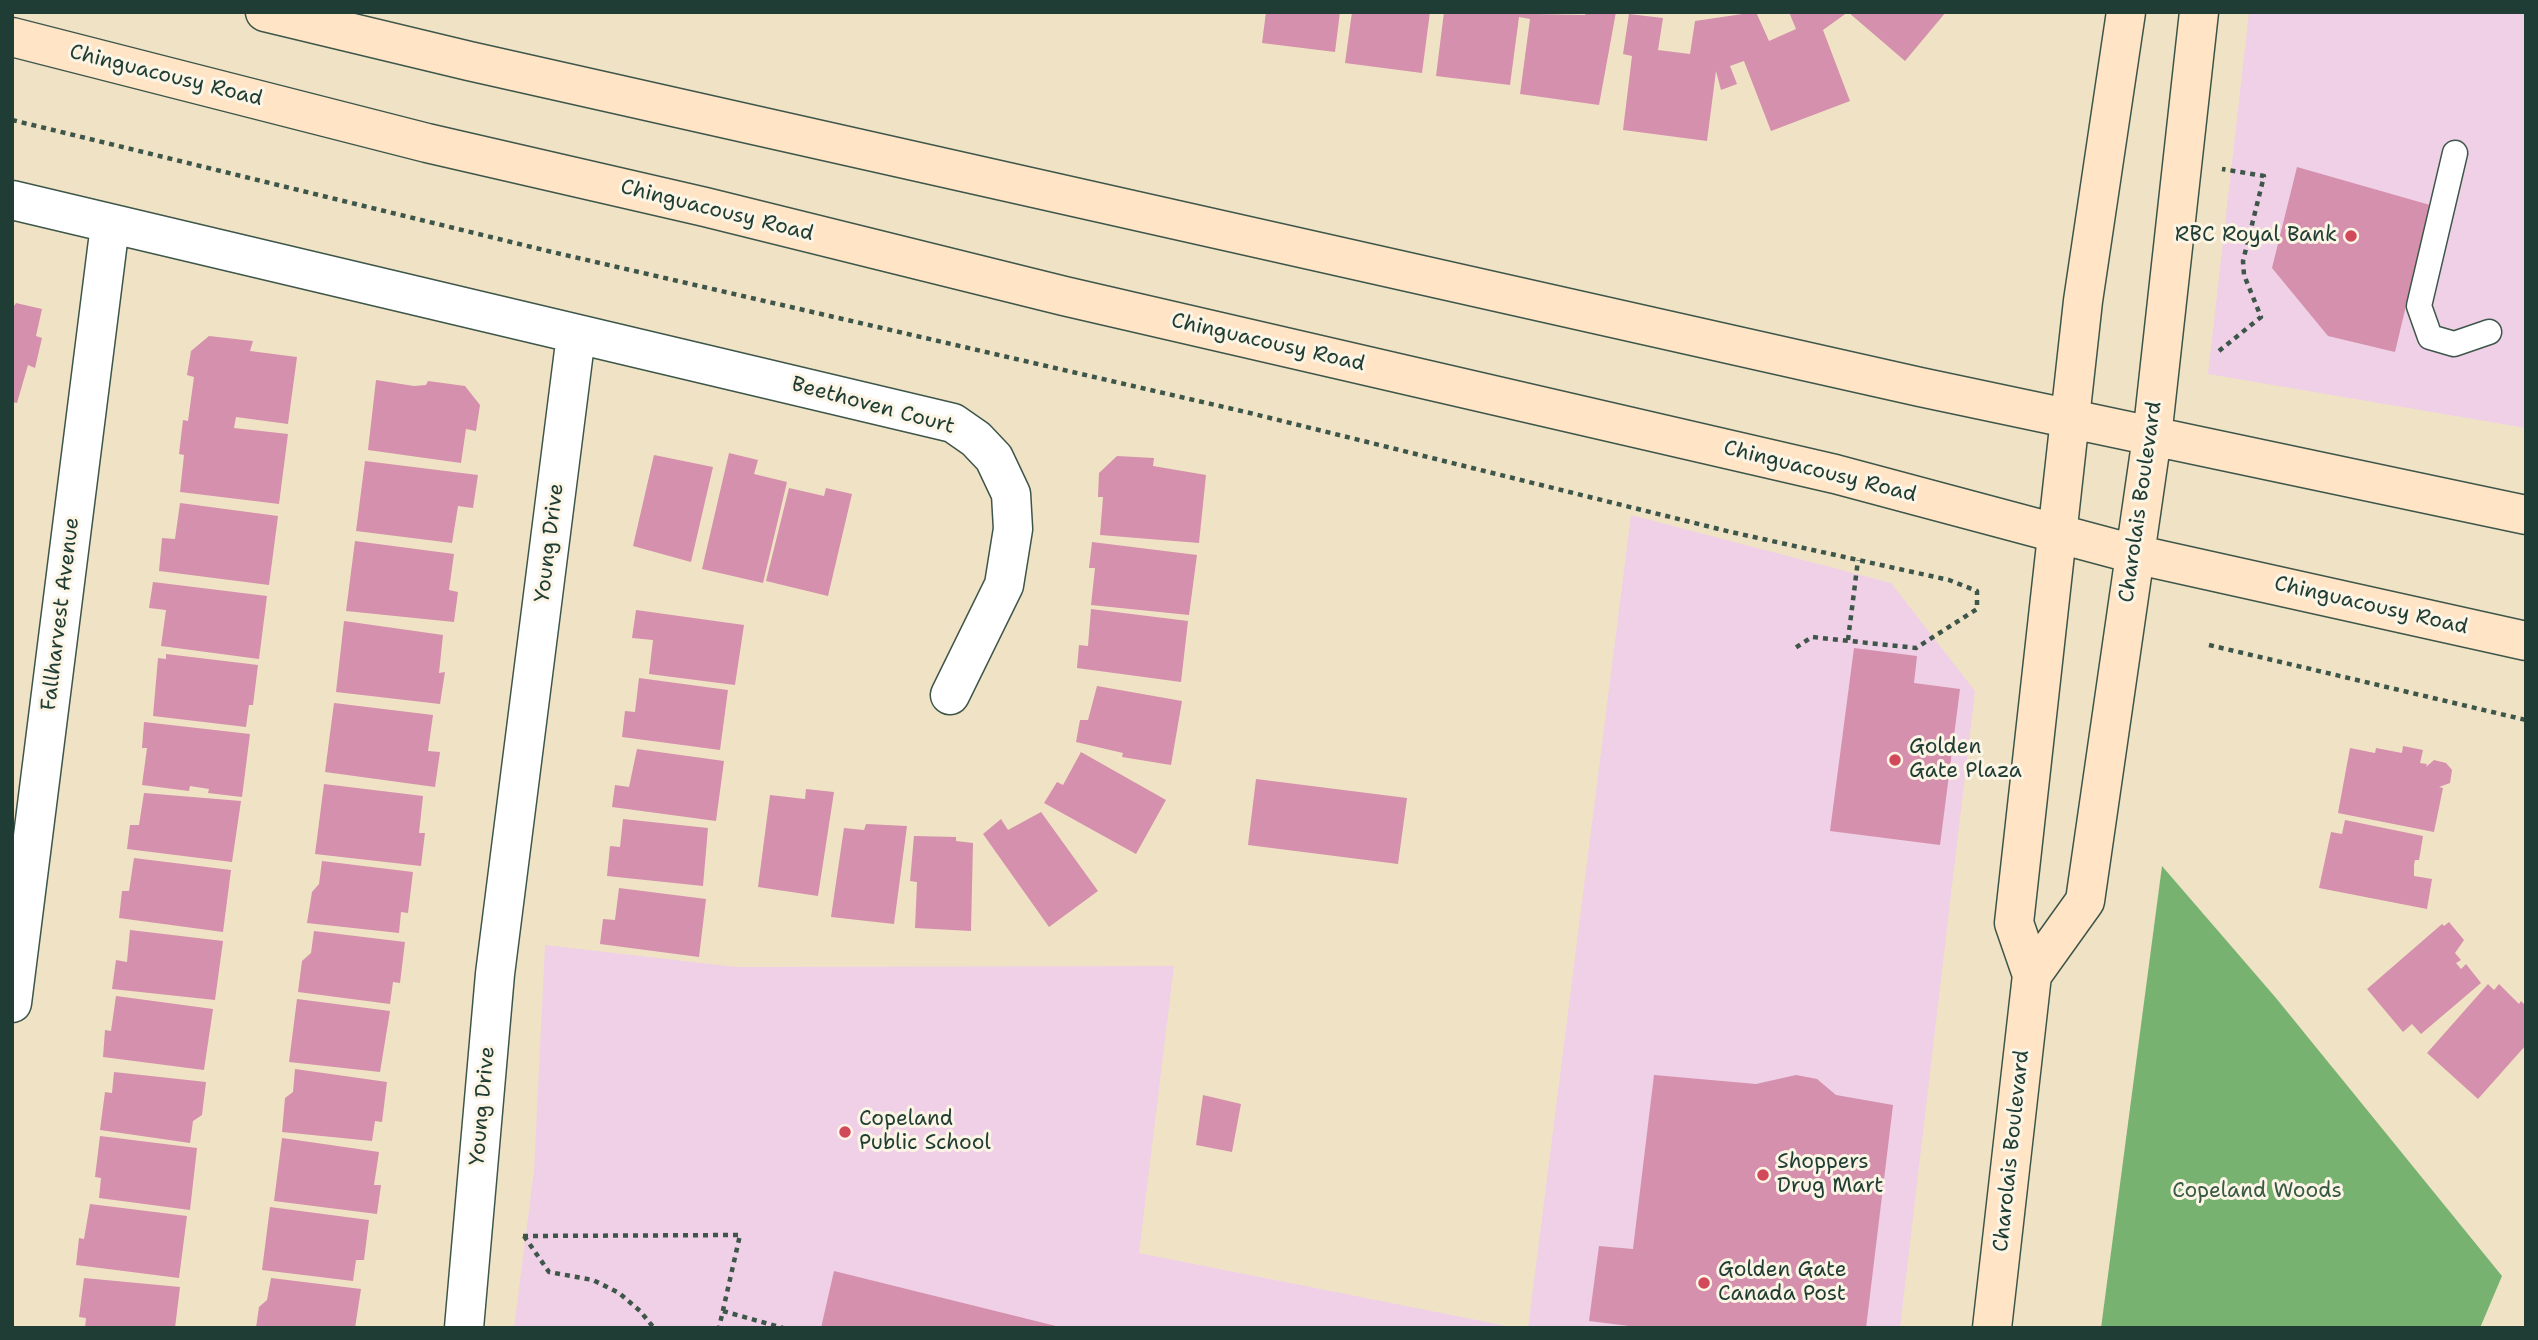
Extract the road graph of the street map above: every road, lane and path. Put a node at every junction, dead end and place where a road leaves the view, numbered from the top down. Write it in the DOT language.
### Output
graph roads {
  1 [pos="265,12"];
  2 [pos="2126,12"];
  3 [pos="2199,12"];
  4 [pos="12,37"];
  5 [pos="12,120"];
  6 [pos="2455,153"];
  7 [pos="2182,163"];
  8 [pos="12,200"];
  9 [pos="110,225"];
  10 [pos="2489,332"];
  11 [pos="576,334"];
  12 [pos="2219,351"];
  13 [pos="2070,420"];
  14 [pos="2152,437"];
  15 [pos="2526,515"];
  16 [pos="2059,533"];
  17 [pos="2134,554"];
  18 [pos="1858,560"];
  19 [pos="1848,640"];
  20 [pos="2526,641"];
  21 [pos="2209,645"];
  22 [pos="1792,650"];
  23 [pos="950,695"];
  24 [pos="2526,720"];
  25 [pos="2032,975"];
  26 [pos="12,1003"];
  27 [pos="723,1311"];
  28 [pos="464,1328"];
  29 [pos="654,1328"];
  30 [pos="719,1328"];
  31 [pos="783,1328"];
  32 [pos="1992,1328"];
  1 -- 13 [label="main road"];
  2 -- 13 [label="main road, Charolais Boulevard"];
  3 -- 7 [label="main road, Charolais Boulevard"];
  4 -- 16 [label="main road, Chinguacousy Road"];
  5 -- 18 [label="path"];
  6 -- 10 [label="lane"];
  7 -- 12 [label="path"];
  7 -- 14 [label="main road, Charolais Boulevard"];
  8 -- 9 [label="street"];
  9 -- 11 [label="street"];
  9 -- 26 [label="street, Fallharvest Avenue"];
  11 -- 23 [label="street, Beethoven Court"];
  11 -- 28 [label="street, Young Drive"];
  13 -- 14 [label="main road"];
  13 -- 16 [label="main road, Charolais Boulevard"];
  14 -- 15 [label="main road"];
  14 -- 17 [label="main road, Charolais Boulevard"];
  16 -- 17 [label="main road, Chinguacousy Road"];
  16 -- 25 [label="main road, Charolais Boulevard"];
  17 -- 20 [label="main road, Chinguacousy Road"];
  17 -- 25 [label="main road, Charolais Boulevard"];
  18 -- 19 [label="path"];
  18 -- 19 [label="path"];
  19 -- 22 [label="path"];
  21 -- 24 [label="path"];
  25 -- 32 [label="main road, Charolais Boulevard"];
  27 -- 29 [label="path"];
  27 -- 30 [label="path"];
  27 -- 31 [label="path"];
}
